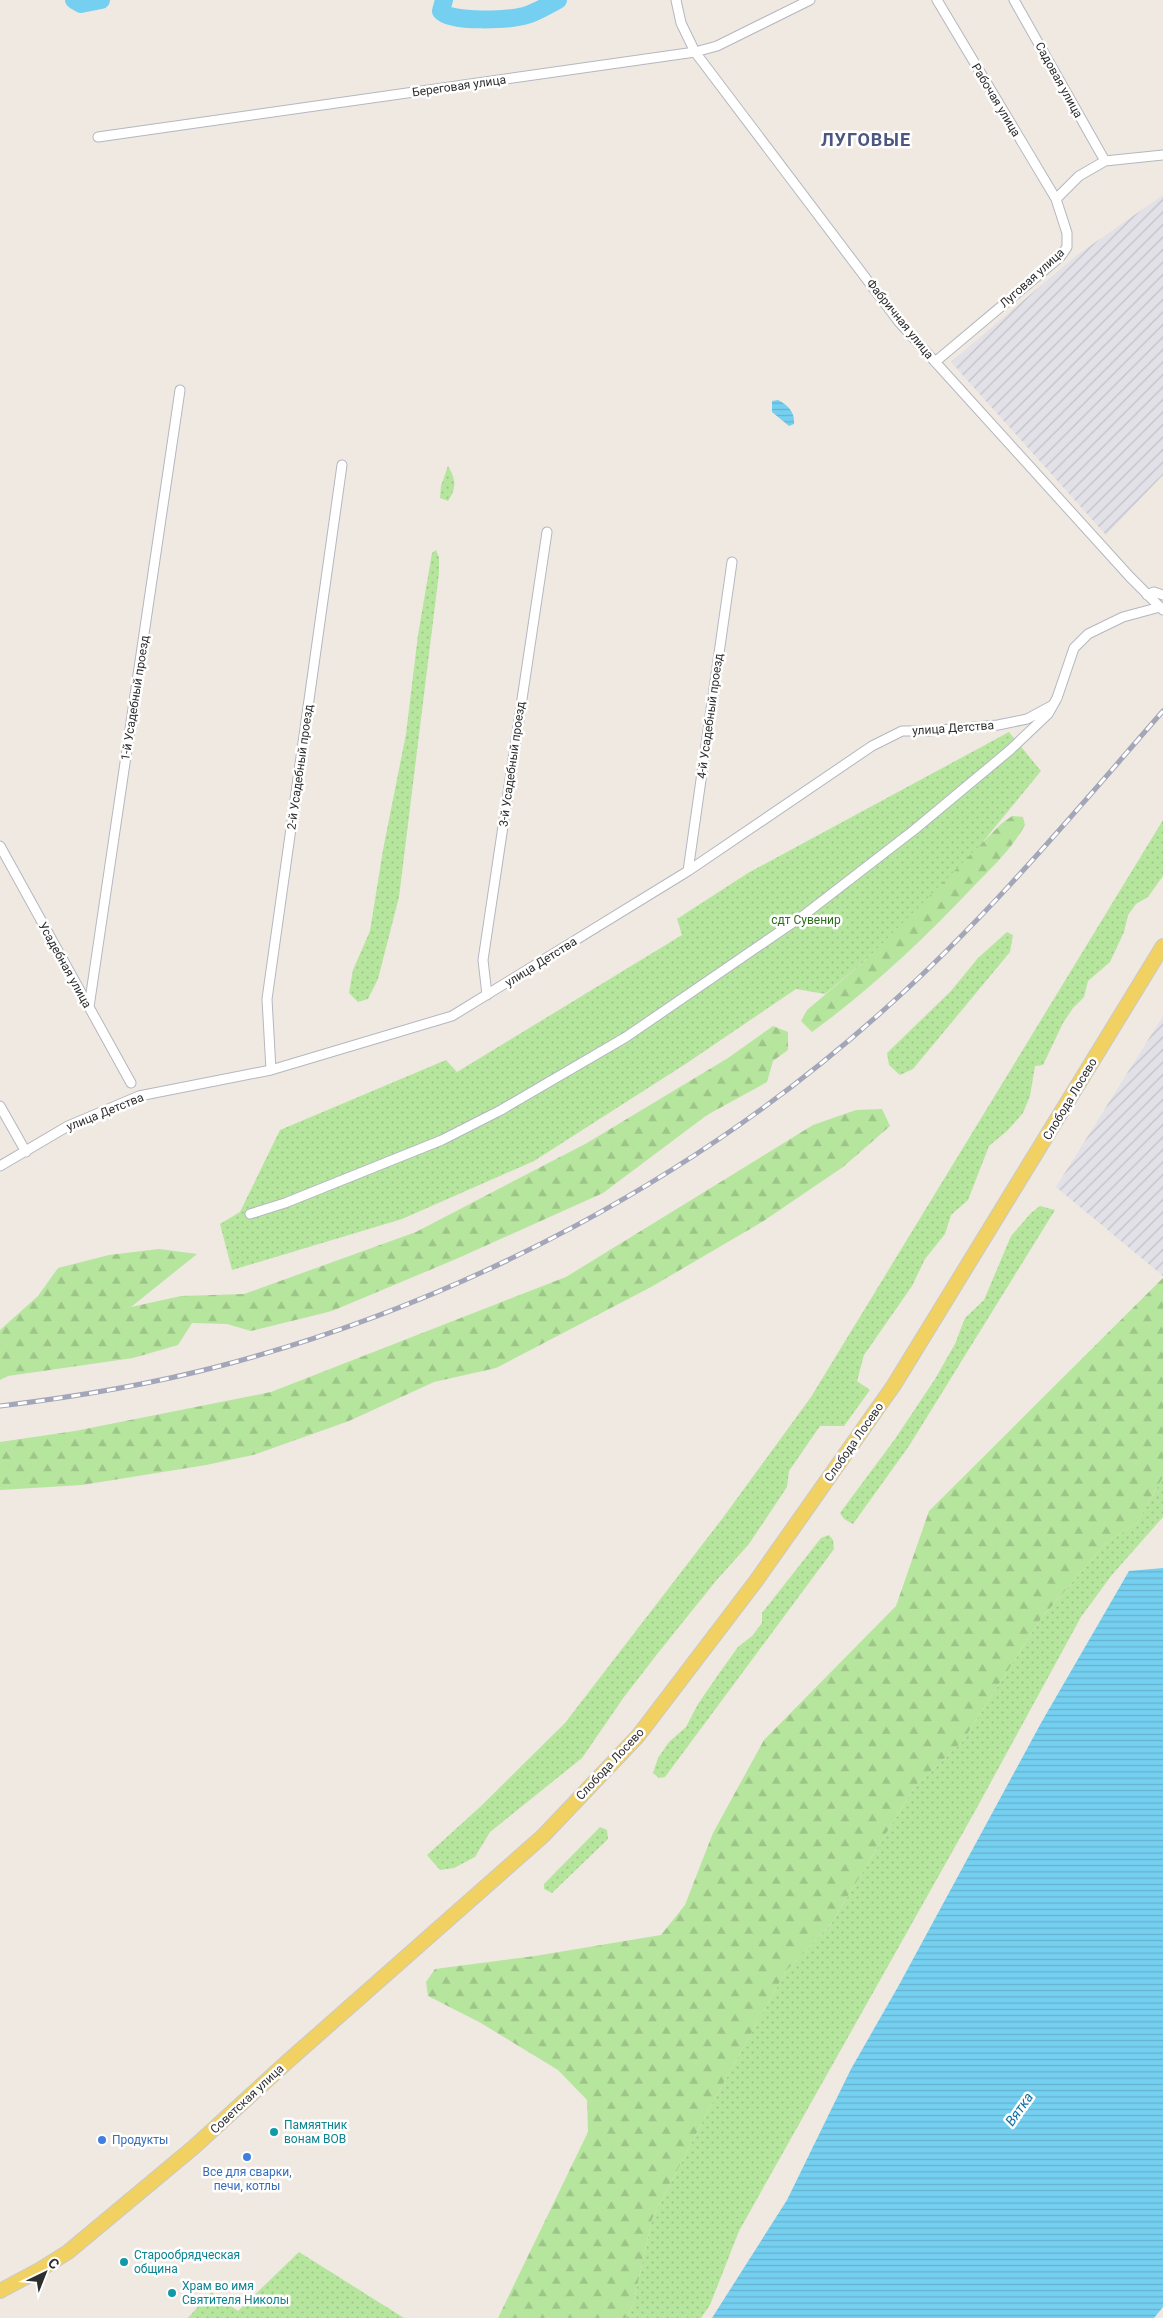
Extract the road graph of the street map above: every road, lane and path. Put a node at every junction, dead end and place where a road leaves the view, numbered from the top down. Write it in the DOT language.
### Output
graph roads {
  1 [pos="676,0"];
  2 [pos="810,0"];
  3 [pos="937,0"];
  4 [pos="1014,0"];
  5 [pos="695,52"];
  6 [pos="98,137"];
  7 [pos="1163,155"];
  8 [pos="1105,161"];
  9 [pos="1056,199"];
  10 [pos="935,362"];
  11 [pos="180,390"];
  12 [pos="342,465"];
  13 [pos="546,532"];
  14 [pos="732,562"];
  15 [pos="1147,595"];
  16 [pos="1163,595"];
  17 [pos="1162,608"];
  18 [pos="1053,706"];
  19 [pos="0,846"];
  20 [pos="688,871"];
  21 [pos="1163,946"];
  22 [pos="488,995"];
  23 [pos="88,1007"];
  24 [pos="271,1070"];
  25 [pos="131,1083"];
  26 [pos="0,1106"];
  27 [pos="26,1152"];
  28 [pos="0,1166"];
  29 [pos="250,1214"];
  30 [pos="482,1890"];
  31 [pos="0,2291"];
  1 -- 5 [label="street, Фабричная улица"];
  2 -- 5 [label="street, Береговая улица"];
  3 -- 9 [label="street, Рабочая улица"];
  4 -- 8 [label="street, Садовая улица"];
  5 -- 6 [label="street, Береговая улица"];
  5 -- 10 [label="street, Фабричная улица"];
  7 -- 8 [label="street"];
  8 -- 9 [label="street"];
  9 -- 10 [label="street, Луговая улица"];
  10 -- 15 [label="street, Фабричная улица"];
  11 -- 23 [label="street, 1-й Усадебный проезд"];
  12 -- 24 [label="street, 2-й Усадебный проезд"];
  13 -- 22 [label="street, 3-й Усадебный проезд"];
  14 -- 20 [label="street, 4-й Усадебный проезд"];
  15 -- 16 [label="street"];
  15 -- 17 [label="street, Фабричная улица"];
  17 -- 18 [label="street"];
  18 -- 20 [label="street, улица Детства"];
  18 -- 29 [label="street"];
  19 -- 23 [label="street, Усадебная улица"];
  20 -- 22 [label="street, улица Детства"];
  21 -- 30 [label="main road, Слобода Лосево"];
  22 -- 24 [label="street, улица Детства"];
  23 -- 25 [label="street, Усадебная улица"];
  24 -- 27 [label="street, улица Детства"];
  26 -- 27 [label="street"];
  27 -- 28 [label="street, улица Детства"];
  30 -- 31 [label="main road, Советская улица"];
}
